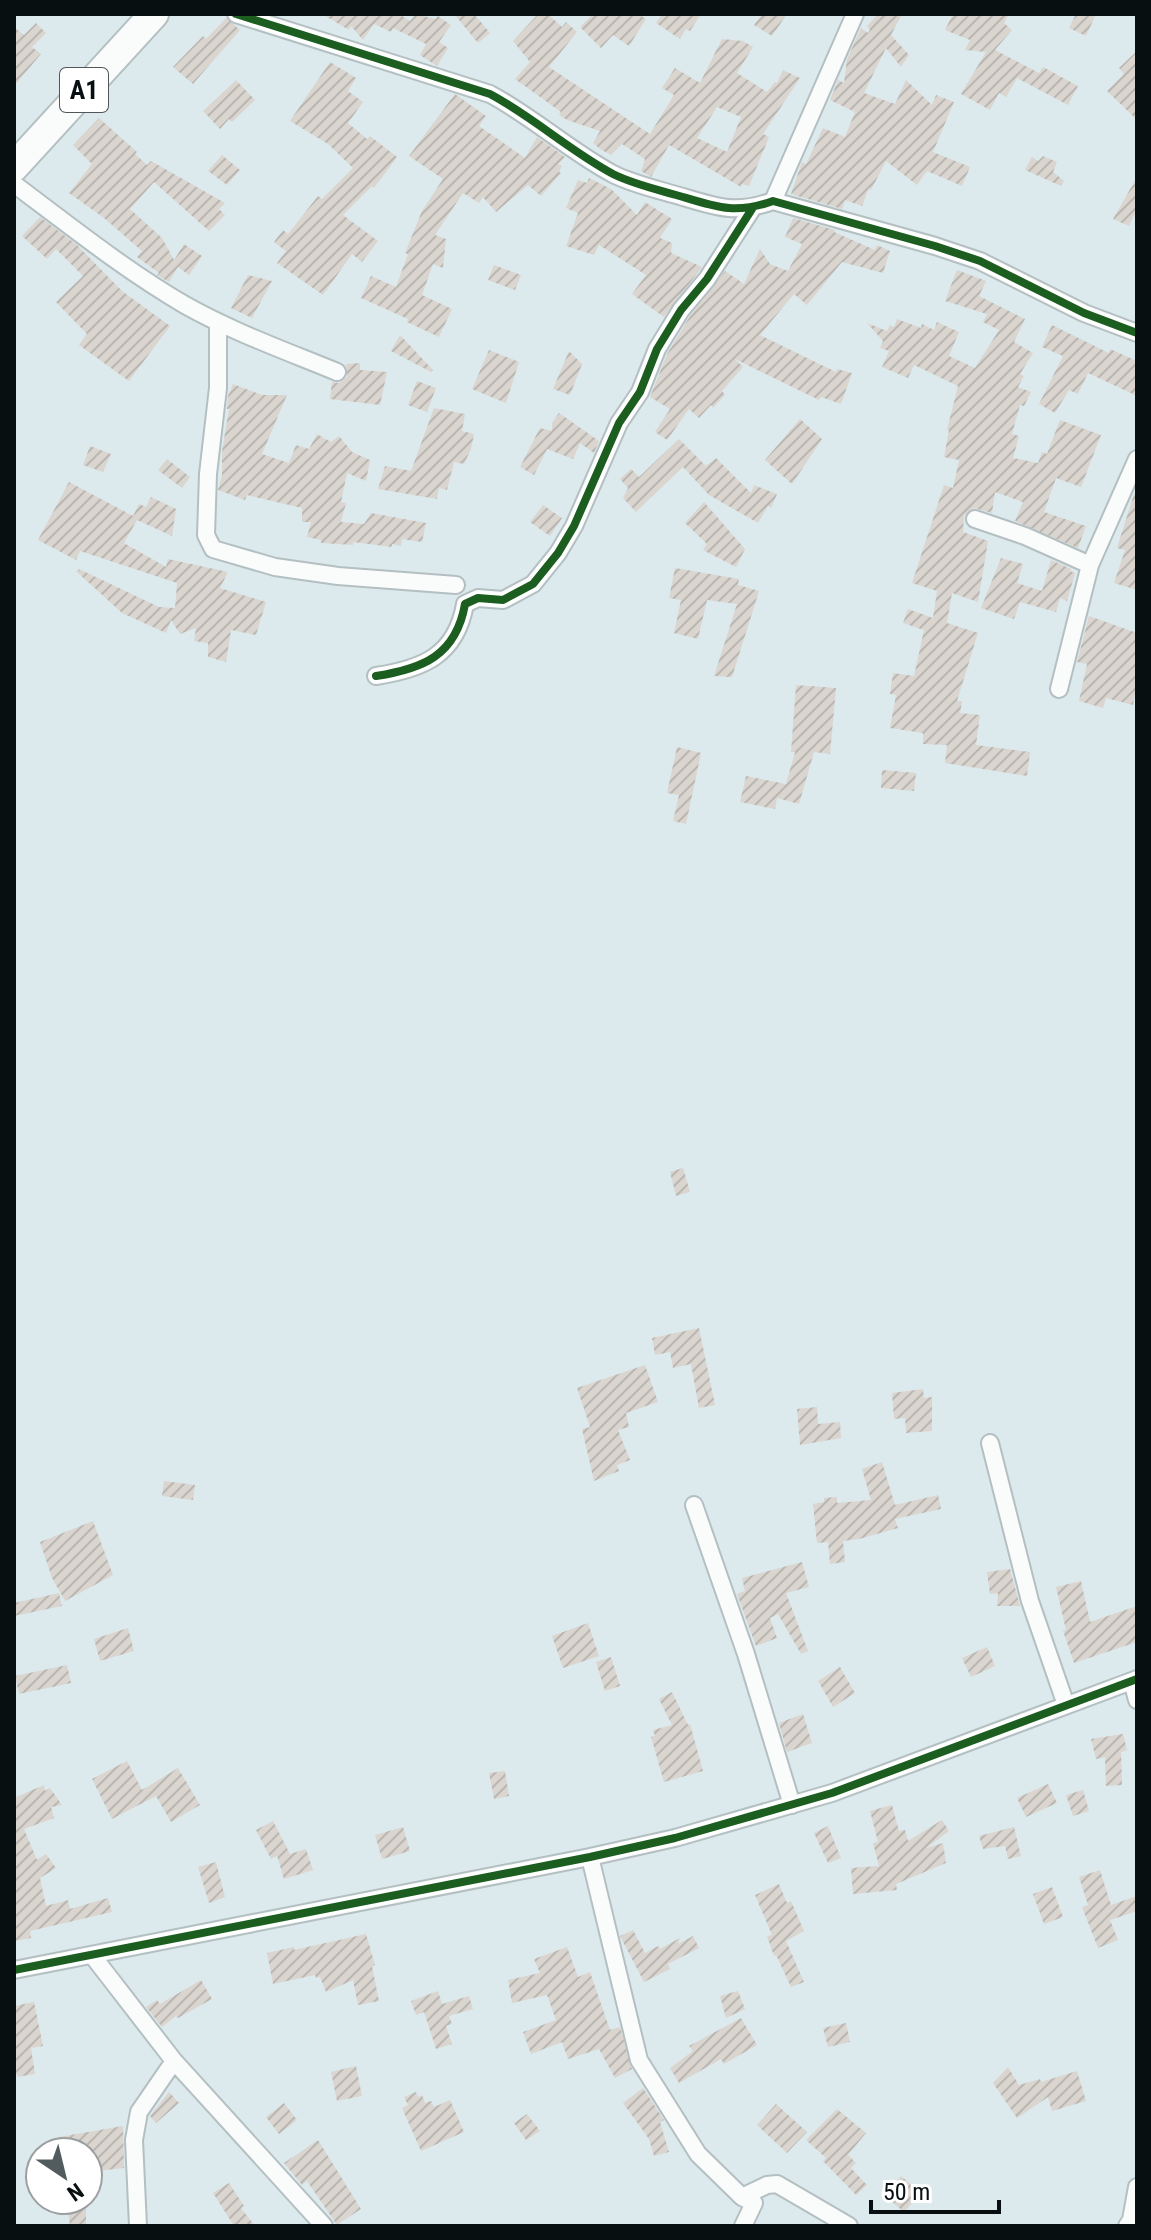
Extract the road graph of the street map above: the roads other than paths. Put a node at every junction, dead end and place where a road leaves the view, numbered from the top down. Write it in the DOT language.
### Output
graph roads {
  1 [pos="154,14"];
  2 [pos="236,14"];
  3 [pos="855,14"];
  4 [pos="14,167"];
  5 [pos="14,184"];
  6 [pos="773,201"];
  7 [pos="752,209"];
  8 [pos="218,322"];
  9 [pos="1137,333"];
  10 [pos="337,372"];
  11 [pos="1137,459"];
  12 [pos="975,519"];
  13 [pos="1090,565"];
  14 [pos="456,585"];
  15 [pos="376,676"];
  16 [pos="1059,689"];
  17 [pos="990,1443"];
  18 [pos="694,1505"];
  19 [pos="1134,1680"];
  20 [pos="1137,1700"];
  21 [pos="1066,1705"];
  22 [pos="792,1805"];
  23 [pos="590,1857"];
  24 [pos="92,1955"];
  25 [pos="14,1970"];
  26 [pos="174,2061"];
  27 [pos="1137,2187"];
  28 [pos="742,2197"];
  29 [pos="1131,2223"];
  30 [pos="138,2226"];
  31 [pos="324,2226"];
  32 [pos="743,2226"];
  33 [pos="849,2226"];
  1 -- 4 [label="highway, A1"];
  2 -- 7 [label="street"];
  3 -- 6 [label="street"];
  5 -- 8 [label="street"];
  6 -- 7 [label="street"];
  6 -- 9 [label="street"];
  7 -- 15 [label="street"];
  8 -- 10 [label="street"];
  8 -- 14 [label="street"];
  11 -- 13 [label="street"];
  12 -- 13 [label="street"];
  13 -- 16 [label="street"];
  17 -- 21 [label="street"];
  18 -- 22 [label="street"];
  19 -- 20 [label="street"];
  19 -- 21 [label="street"];
  21 -- 22 [label="street"];
  22 -- 23 [label="street"];
  23 -- 24 [label="street"];
  23 -- 28 [label="street"];
  24 -- 25 [label="street"];
  24 -- 26 [label="street"];
  26 -- 30 [label="street"];
  26 -- 31 [label="street"];
  27 -- 29 [label="street"];
  28 -- 32 [label="street"];
  28 -- 33 [label="street"];
}
